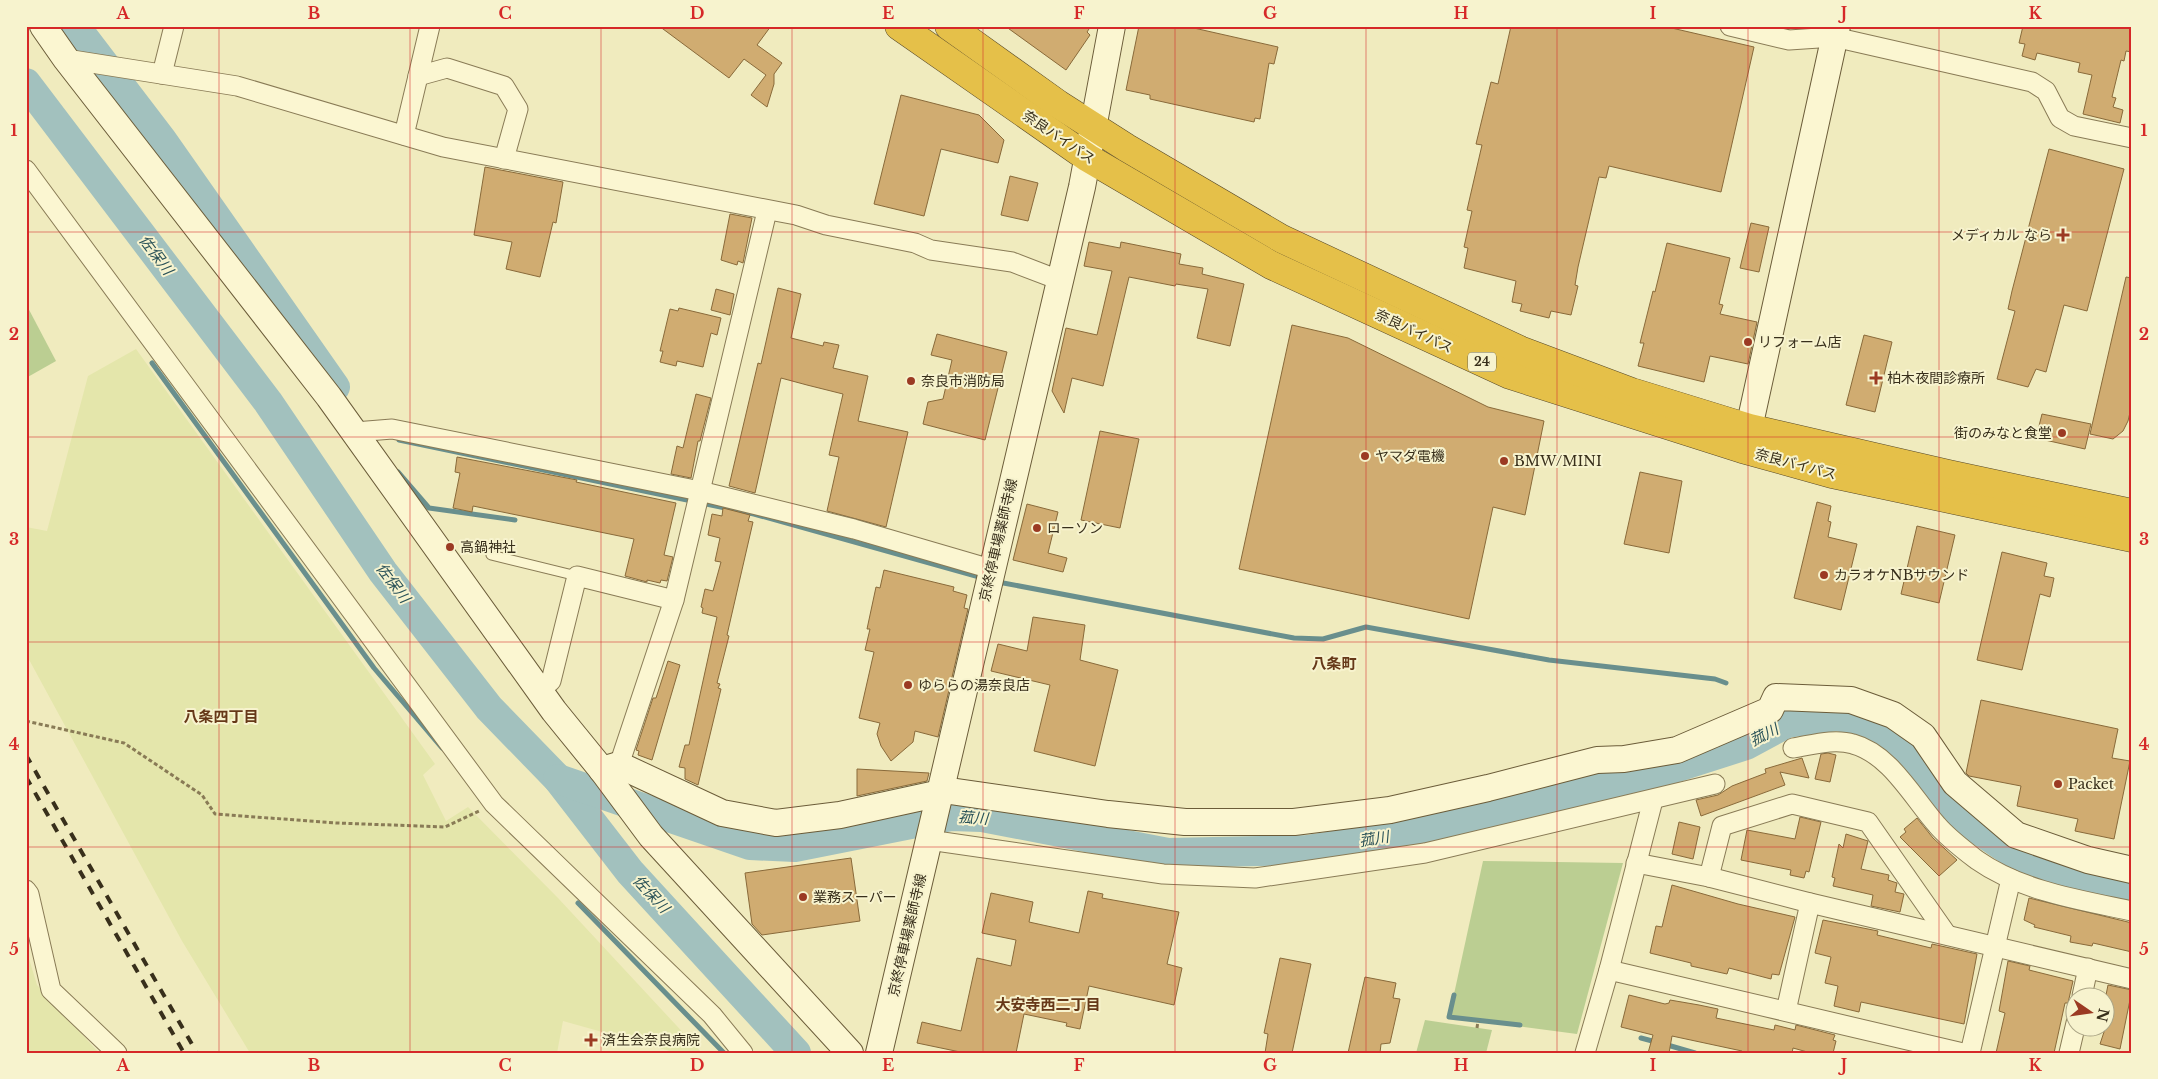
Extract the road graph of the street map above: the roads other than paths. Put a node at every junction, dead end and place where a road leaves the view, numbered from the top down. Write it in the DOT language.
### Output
graph roads {
  1 [pos="43,26"];
  2 [pos="174,26"];
  3 [pos="430,26"];
  4 [pos="899,26"];
  5 [pos="949,26"];
  6 [pos="1112,26"];
  7 [pos="1730,26"];
  8 [pos="1835,32"];
  9 [pos="66,59"];
  10 [pos="162,74"];
  11 [pos="418,76"];
  12 [pos="1094,126"];
  13 [pos="404,135"];
  14 [pos="2132,138"];
  15 [pos="1088,158"];
  16 [pos="504,159"];
  17 [pos="26,170"];
  18 [pos="767,211"];
  19 [pos="1059,280"];
  20 [pos="1749,428"];
  21 [pos="355,432"];
  22 [pos="700,491"];
  23 [pos="2132,513"];
  24 [pos="2132,538"];
  25 [pos="491,555"];
  26 [pos="991,569"];
  27 [pos="577,576"];
  28 [pos="674,600"];
  29 [pos="540,691"];
  30 [pos="1793,748"];
  31 [pos="610,767"];
  32 [pos="1715,784"];
  33 [pos="938,799"];
  34 [pos="1652,800"];
  35 [pos="929,837"];
  36 [pos="1636,863"];
  37 [pos="2132,870"];
  38 [pos="1709,877"];
  39 [pos="2012,878"];
  40 [pos="26,890"];
  41 [pos="1810,903"];
  42 [pos="2132,911"];
  43 [pos="1947,935"];
  44 [pos="1996,947"];
  45 [pos="2088,968"];
  46 [pos="1609,970"];
  47 [pos="2132,979"];
  48 [pos="2084,986"];
  49 [pos="1786,1011"];
  50 [pos="2073,1036"];
  51 [pos="117,1053"];
  52 [pos="743,1053"];
  53 [pos="850,1053"];
  54 [pos="879,1053"];
  55 [pos="1586,1053"];
  56 [pos="1962,1053"];
  57 [pos="1970,1053"];
  58 [pos="2069,1053"];
  1 -- 9 [label="street"];
  2 -- 10 [label="street"];
  3 -- 11 [label="street"];
  4 -- 15 [label="highway, 奈良バイパス / 24"];
  5 -- 12 [label="highway, 奈良バイパス / 24"];
  6 -- 12 [label="street, 京終停車場薬師寺線"];
  7 -- 8 [label="street"];
  8 -- 14 [label="street"];
  8 -- 20 [label="street"];
  9 -- 10 [label="street"];
  9 -- 21 [label="street"];
  10 -- 13 [label="street"];
  11 -- 13 [label="street"];
  11 -- 16 [label="street"];
  12 -- 15 [label="street, 京終停車場薬師寺線"];
  12 -- 20 [label="highway, 奈良バイパス / 24"];
  13 -- 16 [label="street"];
  15 -- 19 [label="street, 京終停車場薬師寺線"];
  15 -- 24 [label="highway, 奈良バイパス / 24"];
  16 -- 18 [label="street"];
  17 -- 52 [label="street"];
  18 -- 19 [label="street"];
  18 -- 22 [label="street"];
  19 -- 26 [label="street, 京終停車場薬師寺線"];
  20 -- 23 [label="highway, 奈良バイパス / 24"];
  21 -- 22 [label="street"];
  21 -- 29 [label="street"];
  22 -- 26 [label="street"];
  22 -- 28 [label="street"];
  25 -- 27 [label="lane"];
  26 -- 33 [label="street, 京終停車場薬師寺線"];
  27 -- 28 [label="street"];
  27 -- 29 [label="street"];
  28 -- 31 [label="street"];
  29 -- 31 [label="street"];
  30 -- 39 [label="street"];
  31 -- 33 [label="street"];
  31 -- 53 [label="street"];
  32 -- 34 [label="street"];
  33 -- 35 [label="street, 京終停車場薬師寺線"];
  33 -- 37 [label="street"];
  34 -- 35 [label="street"];
  34 -- 36 [label="street"];
  35 -- 54 [label="street, 京終停車場薬師寺線"];
  36 -- 38 [label="street"];
  36 -- 46 [label="street"];
  38 -- 41 [label="street"];
  38 -- 43 [label="street"];
  39 -- 42 [label="street"];
  39 -- 44 [label="street"];
  40 -- 51 [label="street"];
  41 -- 43 [label="street"];
  41 -- 49 [label="street"];
  43 -- 44 [label="street"];
  44 -- 45 [label="street"];
  44 -- 57 [label="street"];
  45 -- 47 [label="street"];
  45 -- 48 [label="street"];
  46 -- 49 [label="street"];
  46 -- 55 [label="street"];
  49 -- 56 [label="street"];
  50 -- 58 [label="street"];
}
